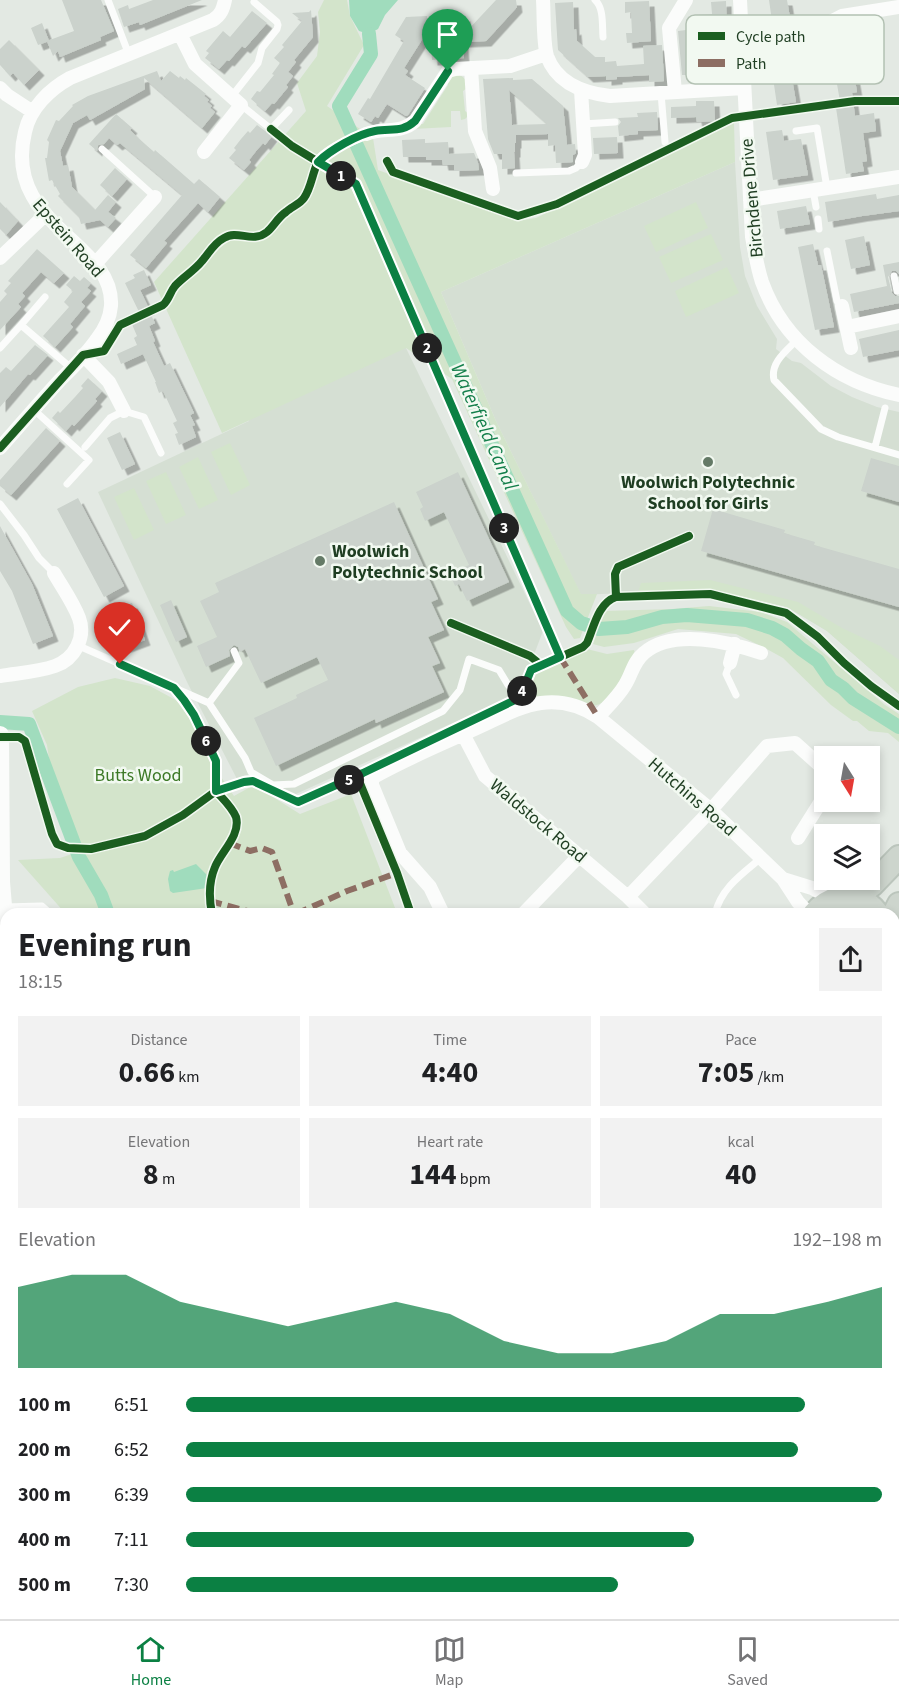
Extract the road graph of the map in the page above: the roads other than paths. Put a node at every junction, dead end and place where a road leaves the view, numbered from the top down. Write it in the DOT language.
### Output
graph roads {
  1 [pos="108,0"];
  2 [pos="225,0"];
  3 [pos="543,0"];
  4 [pos="595,0"];
  5 [pos="686,0"];
  6 [pos="740,0"];
  7 [pos="254,2"];
  8 [pos="899,7"];
  9 [pos="868,12"];
  10 [pos="741,15"];
  11 [pos="848,15"];
  12 [pos="869,15"];
  13 [pos="180,34"];
  14 [pos="603,37"];
  15 [pos="546,54"];
  16 [pos="129,55"];
  17 [pos="471,68"];
  18 [pos="744,84"];
  19 [pos="0,88"];
  20 [pos="744,88"];
  21 [pos="581,90"];
  22 [pos="668,92"];
  23 [pos="236,101"];
  24 [pos="289,110"];
  25 [pos="33,112"];
  26 [pos="615,122"];
  27 [pos="583,124"];
  28 [pos="796,131"];
  29 [pos="366,134"];
  30 [pos="665,142"];
  31 [pos="102,149"];
  32 [pos="204,152"];
  33 [pos="582,162"];
  34 [pos="516,173"];
  35 [pos="899,177"];
  36 [pos="493,189"];
  37 [pos="820,189"];
  38 [pos="156,197"];
  39 [pos="750,200"];
  40 [pos="816,207"];
  41 [pos="45,216"];
  42 [pos="818,219"];
  43 [pos="819,229"];
  44 [pos="827,251"];
  45 [pos="0,258"];
  46 [pos="95,264"];
  47 [pos="894,276"];
  48 [pos="897,291"];
  49 [pos="45,297"];
  50 [pos="842,306"];
  51 [pos="899,316"];
  52 [pos="21,325"];
  53 [pos="847,327"];
  54 [pos="797,340"];
  55 [pos="0,348"];
  56 [pos="851,348"];
  57 [pos="83,355"];
  58 [pos="71,368"];
  59 [pos="899,395"];
  60 [pos="885,408"];
  61 [pos="33,410"];
  62 [pos="124,411"];
  63 [pos="85,447"];
  64 [pos="875,447"];
  65 [pos="0,448"];
  66 [pos="161,453"];
  67 [pos="899,455"];
  68 [pos="67,484"];
  69 [pos="0,504"];
  70 [pos="54,573"];
  71 [pos="735,644"];
  72 [pos="79,646"];
  73 [pos="234,651"];
  74 [pos="761,652"];
  75 [pos="730,663"];
  76 [pos="0,676"];
  77 [pos="736,695"];
  78 [pos="209,703"];
  79 [pos="527,706"];
  80 [pos="598,717"];
  81 [pos="463,734"];
  82 [pos="0,735"];
  83 [pos="1,745"];
  84 [pos="814,760"];
  85 [pos="711,810"];
  86 [pos="814,812"];
  87 [pos="798,838"];
  88 [pos="579,856"];
  89 [pos="899,857"];
  90 [pos="761,858"];
  91 [pos="783,879"];
  92 [pos="628,897"];
  93 [pos="843,898"];
  94 [pos="2,907"];
  95 [pos="44,908"];
  96 [pos="440,908"];
  97 [pos="529,908"];
  98 [pos="639,908"];
  99 [pos="716,908"];
  100 [pos="804,908"];
  101 [pos="819,908"];
  102 [pos="872,908"];
  1 -- 16 [label="lane"];
  2 -- 13 [label="street, Epstein Road"];
  3 -- 15 [label="street"];
  4 -- 14 [label="lane"];
  5 -- 22 [label="street"];
  6 -- 10 [label="street, Birchdene Drive"];
  7 -- 23 [label="lane"];
  8 -- 9 [label="street"];
  9 -- 11 [label="street"];
  9 -- 12 [label="lane"];
  13 -- 16 [label="street, Epstein Road"];
  13 -- 23 [label="street"];
  15 -- 17 [label="street"];
  15 -- 21 [label="street"];
  16 -- 25 [label="street, Epstein Road"];
  17 -- 29 [label="street"];
  17 -- 36 [label="street"];
  18 -- 20 [label="street, Birchdene Drive"];
  19 -- 25 [label="street"];
  20 -- 22 [label="street"];
  20 -- 39 [label="street, Birchdene Drive"];
  21 -- 22 [label="street"];
  21 -- 27 [label="street"];
  22 -- 30 [label="lane"];
  23 -- 24 [label="lane"];
  23 -- 32 [label="street"];
  25 -- 41 [label="street, Epstein Road"];
  26 -- 27 [label="lane"];
  27 -- 33 [label="street"];
  28 -- 37 [label="lane"];
  31 -- 38 [label="lane"];
  33 -- 34 [label="lane"];
  35 -- 37 [label="street"];
  37 -- 39 [label="street"];
  37 -- 40 [label="lane"];
  38 -- 46 [label="street"];
  39 -- 54 [label="street, Birchdene Drive"];
  41 -- 45 [label="street"];
  41 -- 46 [label="street, Epstein Road"];
  42 -- 43 [label="lane"];
  44 -- 50 [label="lane"];
  46 -- 57 [label="street, Epstein Road"];
  47 -- 48 [label="lane"];
  49 -- 52 [label="lane"];
  50 -- 53 [label="street"];
  51 -- 53 [label="street"];
  52 -- 55 [label="lane"];
  52 -- 58 [label="lane"];
  53 -- 56 [label="street"];
  54 -- 59 [label="street, Birchdene Drive"];
  54 -- 64 [label="lane"];
  57 -- 58 [label="street, Epstein Road"];
  57 -- 62 [label="street"];
  58 -- 61 [label="street, Epstein Road"];
  60 -- 64 [label="lane"];
  61 -- 65 [label="street, Epstein Road"];
  61 -- 68 [label="lane"];
  62 -- 63 [label="lane"];
  62 -- 66 [label="lane"];
  64 -- 67 [label="lane"];
  69 -- 70 [label="lane"];
  70 -- 72 [label="street"];
  71 -- 74 [label="street"];
  71 -- 75 [label="street"];
  71 -- 80 [label="street"];
  72 -- 76 [label="street"];
  72 -- 78 [label="lane"];
  73 -- 78 [label="lane"];
  75 -- 77 [label="lane"];
  78 -- 79 [label="lane"];
  79 -- 80 [label="street, Hutchins Road"];
  79 -- 81 [label="street, Hutchins Road"];
  80 -- 85 [label="street, Hutchins Road"];
  81 -- 88 [label="street, Waldstock Road"];
  81 -- 96 [label="street, Hutchins Road"];
  82 -- 83 [label="street"];
  83 -- 94 [label="street"];
  84 -- 85 [label="street"];
  85 -- 90 [label="street, Hutchins Road"];
  85 -- 92 [label="street"];
  86 -- 87 [label="street"];
  88 -- 92 [label="street, Waldstock Road"];
  88 -- 97 [label="street"];
  89 -- 93 [label="main road"];
  90 -- 91 [label="street, Hutchins Road"];
  90 -- 99 [label="lane"];
  91 -- 93 [label="street, Hutchins Road"];
  91 -- 100 [label="street, Hutchins Road"];
  92 -- 98 [label="street, Waldstock Road"];
  93 -- 101 [label="main road"];
  93 -- 102 [label="main road"];
  94 -- 95 [label="lane"];
}
